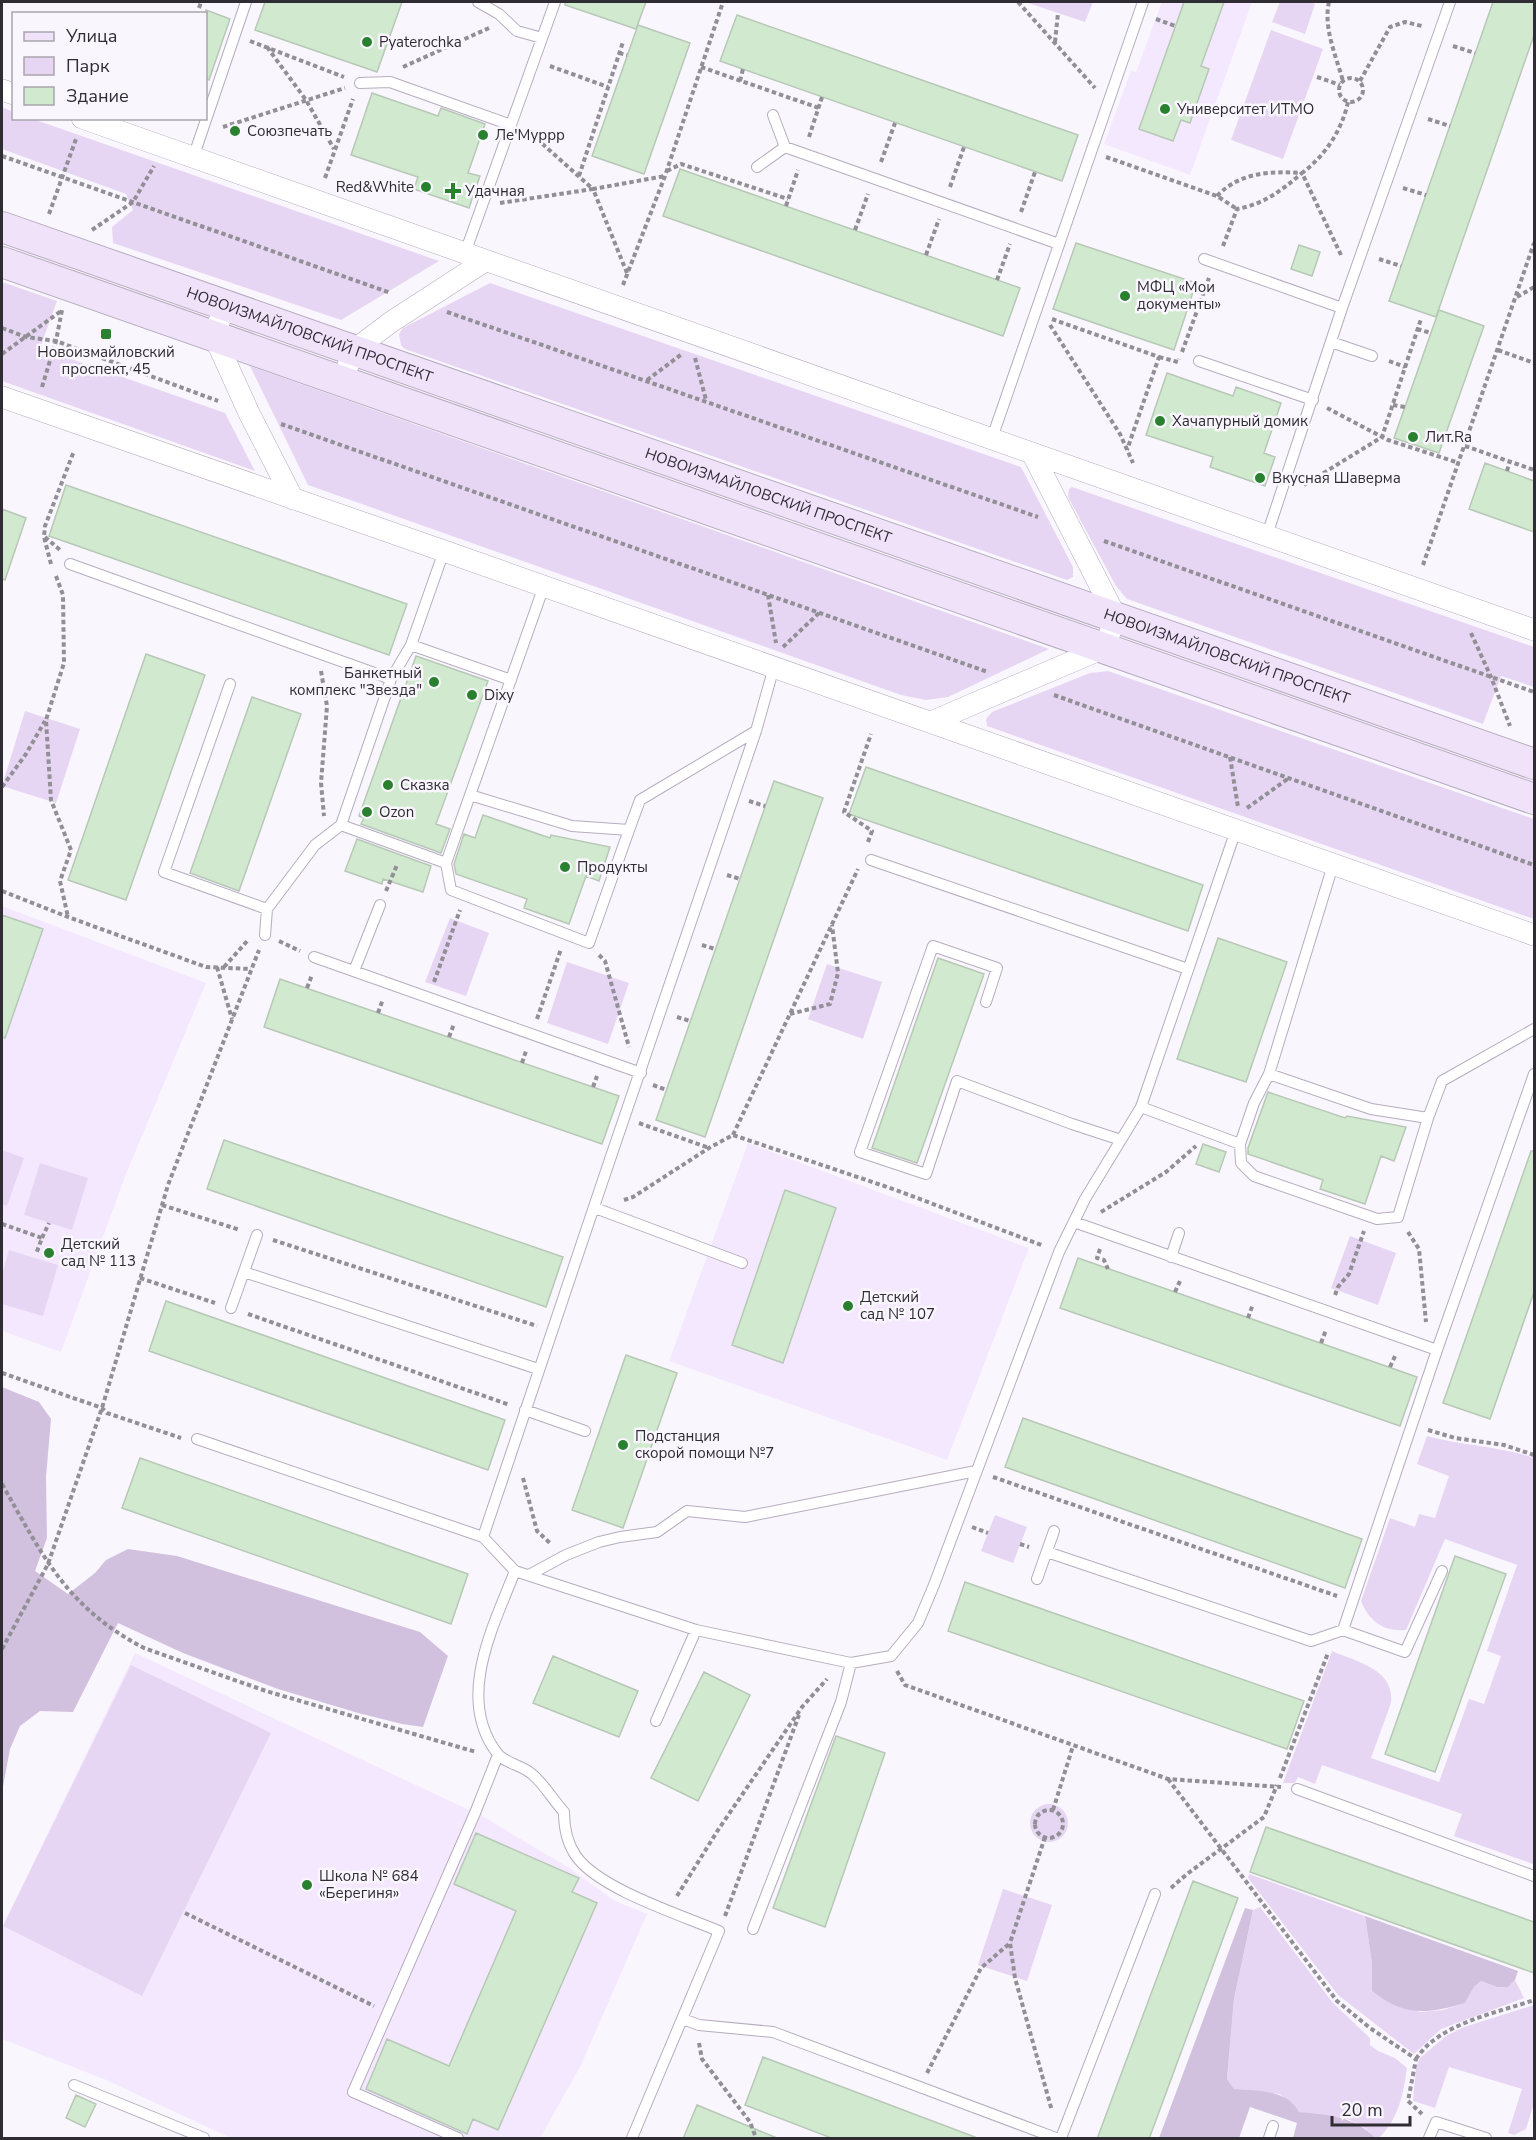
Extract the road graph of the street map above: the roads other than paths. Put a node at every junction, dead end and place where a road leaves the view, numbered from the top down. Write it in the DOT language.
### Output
graph roads {
  1 [pos="246,2"];
  2 [pos="478,2"];
  3 [pos="555,2"];
  4 [pos="1143,2"];
  5 [pos="1450,2"];
  6 [pos="542,38"];
  7 [pos="360,83"];
  8 [pos="773,115"];
  9 [pos="207,116"];
  10 [pos="86,120"];
  11 [pos="206,120"];
  12 [pos="512,122"];
  13 [pos="785,147"];
  14 [pos="193,158"];
  15 [pos="757,168"];
  16 [pos="2,227"];
  17 [pos="1059,244"];
  18 [pos="465,253"];
  19 [pos="1204,259"];
  20 [pos="485,261"];
  21 [pos="2,262"];
  22 [pos="225,305"];
  23 [pos="1342,308"];
  24 [pos="214,336"];
  25 [pos="1331,342"];
  26 [pos="354,350"];
  27 [pos="1372,356"];
  28 [pos="1199,361"];
  29 [pos="342,381"];
  30 [pos="2,397"];
  31 [pos="1313,400"];
  32 [pos="992,438"];
  33 [pos="1032,453"];
  34 [pos="293,499"];
  35 [pos="1267,536"];
  36 [pos="444,550"];
  37 [pos="70,564"];
  38 [pos="544,586"];
  39 [pos="1116,617"];
  40 [pos="1534,630"];
  41 [pos="411,645"];
  42 [pos="1104,648"];
  43 [pos="774,667"];
  44 [pos="391,680"];
  45 [pos="511,680"];
  46 [pos="230,684"];
  47 [pos="931,722"];
  48 [pos="756,730"];
  49 [pos="1534,764"];
  50 [pos="470,795"];
  51 [pos="1534,799"];
  52 [pos="341,825"];
  53 [pos="629,830"];
  54 [pos="1236,830"];
  55 [pos="871,860"];
  56 [pos="446,863"];
  57 [pos="1333,865"];
  58 [pos="380,905"];
  59 [pos="267,909"];
  60 [pos="265,935"];
  61 [pos="1534,935"];
  62 [pos="314,957"];
  63 [pos="1188,969"];
  64 [pos="354,971"];
  65 [pos="986,1002"];
  66 [pos="1534,1029"];
  67 [pos="641,1073"];
  68 [pos="1269,1074"];
  69 [pos="1534,1074"];
  70 [pos="1141,1107"];
  71 [pos="1428,1118"];
  72 [pos="1121,1140"];
  73 [pos="1240,1144"];
  74 [pos="595,1208"];
  75 [pos="1074,1222"];
  76 [pos="1179,1233"];
  77 [pos="257,1235"];
  78 [pos="1171,1257"];
  79 [pos="742,1263"];
  80 [pos="244,1272"];
  81 [pos="231,1308"];
  82 [pos="1432,1349"];
  83 [pos="538,1369"];
  84 [pos="525,1410"];
  85 [pos="585,1431"];
  86 [pos="197,1439"];
  87 [pos="976,1471"];
  88 [pos="1054,1531"];
  89 [pos="483,1537"];
  90 [pos="1047,1552"];
  91 [pos="514,1570"];
  92 [pos="1442,1571"];
  93 [pos="529,1575"];
  94 [pos="1037,1579"];
  95 [pos="696,1630"];
  96 [pos="1339,1631"];
  97 [pos="851,1663"];
  98 [pos="656,1720"];
  99 [pos="498,1755"];
  100 [pos="1297,1789"];
  101 [pos="1534,1876"];
  102 [pos="1155,1894"];
  103 [pos="753,1929"];
  104 [pos="683,2019"];
  105 [pos="74,2085"];
  106 [pos="1274,2126"];
  107 [pos="204,2139"];
  108 [pos="458,2139"];
  109 [pos="632,2139"];
  110 [pos="1056,2139"];
  111 [pos="1061,2139"];
  112 [pos="1269,2139"];
  113 [pos="1429,2139"];
  114 [pos="1486,2139"];
  1 -- 9 [label="lane"];
  2 -- 6 [label="lane"];
  3 -- 6 [label="lane"];
  4 -- 17 [label="lane"];
  5 -- 23 [label="lane"];
  6 -- 12 [label="lane"];
  7 -- 12 [label="lane"];
  8 -- 13 [label="lane"];
  10 -- 14 [label="street"];
  11 -- 14 [label="lane"];
  12 -- 18 [label="lane"];
  13 -- 15 [label="lane"];
  13 -- 17 [label="lane"];
  14 -- 18 [label="street"];
  16 -- 22 [label="street, НОВОИЗМАЙЛОВСКИЙ ПРОСПЕКТ"];
  17 -- 32 [label="lane"];
  18 -- 20 [label="street"];
  19 -- 23 [label="lane"];
  20 -- 26 [label="street"];
  20 -- 32 [label="street"];
  21 -- 24 [label="street"];
  22 -- 24 [label="street"];
  22 -- 26 [label="street, НОВОИЗМАЙЛОВСКИЙ ПРОСПЕКТ"];
  23 -- 25 [label="lane"];
  24 -- 29 [label="street"];
  24 -- 34 [label="street"];
  25 -- 27 [label="lane"];
  25 -- 31 [label="lane"];
  26 -- 29 [label="street"];
  26 -- 39 [label="street, НОВОИЗМАЙЛОВСКИЙ ПРОСПЕКТ"];
  28 -- 31 [label="lane"];
  29 -- 42 [label="street"];
  30 -- 34 [label="street"];
  31 -- 35 [label="lane"];
  32 -- 33 [label="street"];
  33 -- 35 [label="street"];
  33 -- 39 [label="street"];
  34 -- 36 [label="street"];
  35 -- 40 [label="street"];
  36 -- 38 [label="street"];
  36 -- 41 [label="lane"];
  37 -- 44 [label="lane"];
  38 -- 43 [label="street"];
  38 -- 45 [label="lane"];
  39 -- 42 [label="street"];
  39 -- 49 [label="street, НОВОИЗМАЙЛОВСКИЙ ПРОСПЕКТ"];
  41 -- 44 [label="lane"];
  41 -- 45 [label="lane"];
  42 -- 47 [label="street"];
  42 -- 51 [label="street"];
  43 -- 47 [label="street"];
  43 -- 48 [label="lane"];
  44 -- 52 [label="lane"];
  45 -- 50 [label="lane"];
  46 -- 59 [label="lane"];
  47 -- 54 [label="street"];
  48 -- 53 [label="lane"];
  48 -- 67 [label="lane"];
  50 -- 53 [label="lane"];
  50 -- 56 [label="lane"];
  52 -- 56 [label="lane"];
  52 -- 59 [label="lane"];
  53 -- 56 [label="lane"];
  54 -- 57 [label="street"];
  54 -- 63 [label="lane"];
  55 -- 63 [label="lane"];
  57 -- 61 [label="street"];
  57 -- 68 [label="lane"];
  58 -- 64 [label="lane"];
  59 -- 60 [label="lane"];
  62 -- 64 [label="lane"];
  63 -- 70 [label="lane"];
  64 -- 67 [label="lane"];
  65 -- 72 [label="lane"];
  66 -- 71 [label="lane"];
  67 -- 74 [label="lane"];
  68 -- 71 [label="lane"];
  68 -- 73 [label="lane"];
  69 -- 82 [label="lane"];
  70 -- 72 [label="lane"];
  70 -- 73 [label="lane"];
  71 -- 73 [label="lane"];
  72 -- 75 [label="lane"];
  74 -- 79 [label="lane"];
  74 -- 83 [label="lane"];
  75 -- 78 [label="lane"];
  75 -- 87 [label="lane"];
  76 -- 78 [label="lane"];
  77 -- 80 [label="lane"];
  78 -- 82 [label="lane"];
  80 -- 81 [label="lane"];
  80 -- 83 [label="lane"];
  82 -- 96 [label="lane"];
  83 -- 84 [label="lane"];
  84 -- 85 [label="lane"];
  84 -- 89 [label="lane"];
  86 -- 89 [label="lane"];
  87 -- 93 [label="lane"];
  87 -- 97 [label="lane"];
  88 -- 90 [label="lane"];
  89 -- 91 [label="lane"];
  90 -- 94 [label="lane"];
  90 -- 96 [label="lane"];
  91 -- 93 [label="lane"];
  91 -- 99 [label="lane"];
  92 -- 96 [label="lane"];
  93 -- 95 [label="lane"];
  95 -- 97 [label="lane"];
  95 -- 98 [label="lane"];
  97 -- 103 [label="lane"];
  99 -- 104 [label="lane"];
  99 -- 108 [label="lane"];
  100 -- 101 [label="lane"];
  102 -- 111 [label="lane"];
  104 -- 109 [label="lane"];
  104 -- 110 [label="lane"];
  105 -- 107 [label="lane"];
  106 -- 112 [label="lane"];
  113 -- 114 [label="lane"];
}
